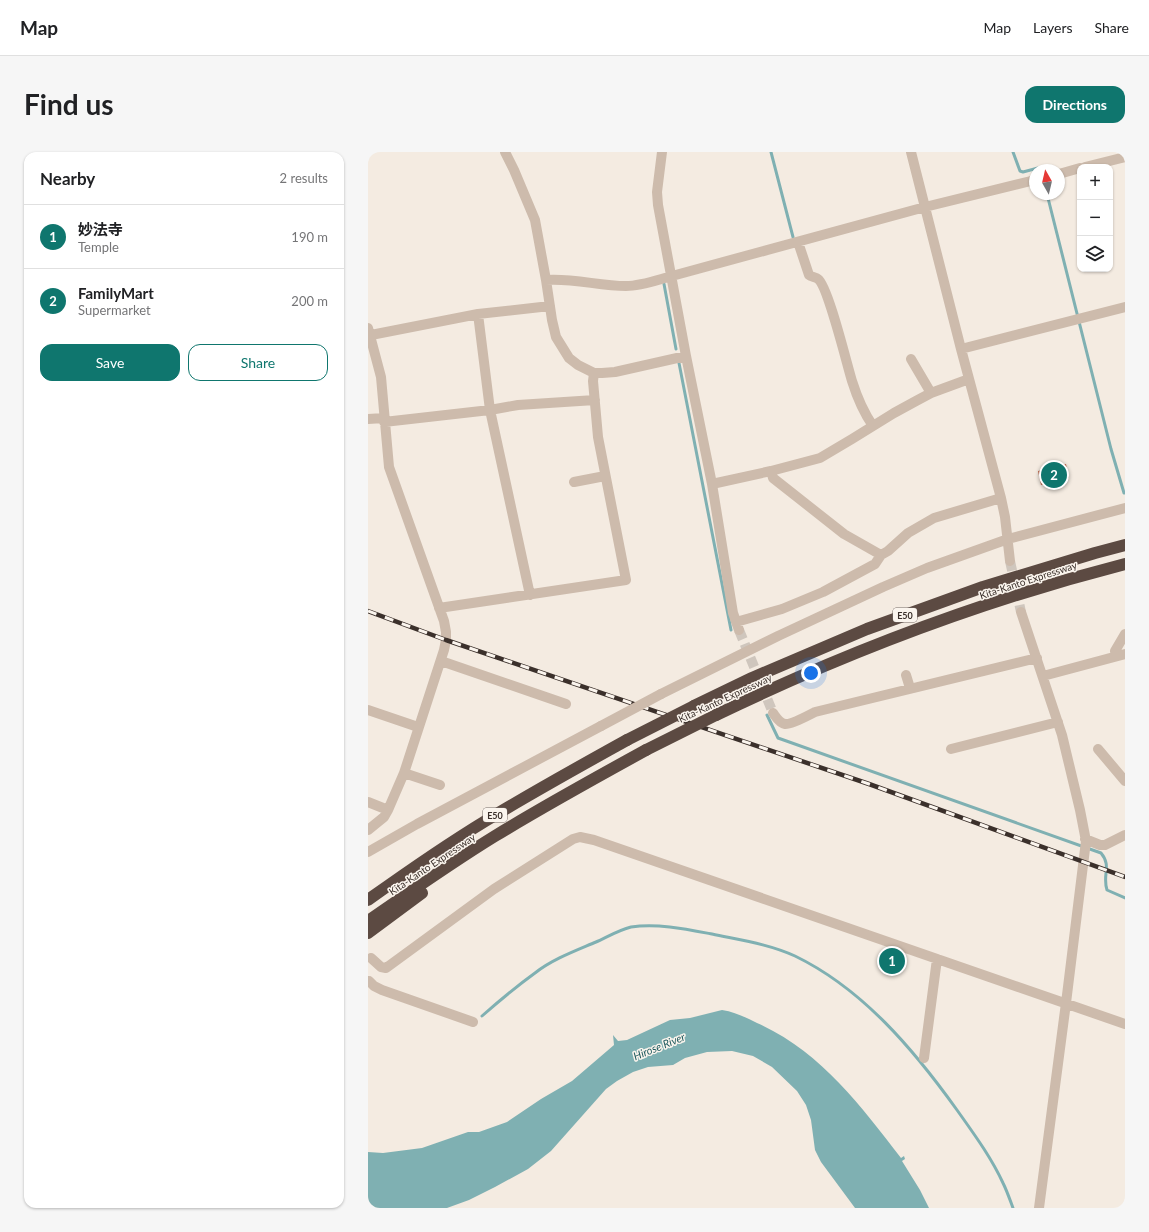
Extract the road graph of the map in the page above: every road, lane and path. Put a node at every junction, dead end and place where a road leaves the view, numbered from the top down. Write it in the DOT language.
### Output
graph roads {
  1 [pos="505,152"];
  2 [pos="662,152"];
  3 [pos="910,152"];
  4 [pos="1125,157"];
  5 [pos="1097,164"];
  6 [pos="1077,169"];
  7 [pos="1065,172"];
  8 [pos="1029,181"];
  9 [pos="925,207"];
  10 [pos="798,242"];
  11 [pos="672,276"];
  12 [pos="546,280"];
  13 [pos="550,306"];
  14 [pos="1125,307"];
  15 [pos="478,314"];
  16 [pos="369,332"];
  17 [pos="961,349"];
  18 [pos="686,356"];
  19 [pos="911,358"];
  20 [pos="594,374"];
  21 [pos="969,379"];
  22 [pos="931,394"];
  23 [pos="595,400"];
  24 [pos="490,410"];
  25 [pos="368,419"];
  26 [pos="384,420"];
  27 [pos="873,426"];
  28 [pos="772,471"];
  29 [pos="605,476"];
  30 [pos="574,482"];
  31 [pos="712,484"];
  32 [pos="1001,498"];
  33 [pos="1125,508"];
  34 [pos="1008,539"];
  35 [pos="1125,545"];
  36 [pos="881,555"];
  37 [pos="1010,561"];
  38 [pos="1125,564"];
  39 [pos="530,595"];
  40 [pos="439,608"];
  41 [pos="1022,612"];
  42 [pos="1125,634"];
  43 [pos="1120,655"];
  44 [pos="1037,658"];
  45 [pos="441,661"];
  46 [pos="906,675"];
  47 [pos="1042,676"];
  48 [pos="910,688"];
  49 [pos="566,704"];
  50 [pos="368,710"];
  51 [pos="773,713"];
  52 [pos="1058,722"];
  53 [pos="418,727"];
  54 [pos="951,749"];
  55 [pos="1098,749"];
  56 [pos="404,773"];
  57 [pos="1125,782"];
  58 [pos="440,785"];
  59 [pos="368,802"];
  60 [pos="388,810"];
  61 [pos="368,830"];
  62 [pos="1125,835"];
  63 [pos="494,837"];
  64 [pos="1085,839"];
  65 [pos="368,852"];
  66 [pos="368,900"];
  67 [pos="368,921"];
  68 [pos="368,934"];
  69 [pos="371,958"];
  70 [pos="937,959"];
  71 [pos="386,968"];
  72 [pos="369,981"];
  73 [pos="1066,1003"];
  74 [pos="473,1022"];
  75 [pos="1125,1024"];
  76 [pos="924,1058"];
  77 [pos="1040,1208"];
  1 -- 12 [label="street"];
  2 -- 11 [label="street"];
  3 -- 9 [label="street"];
  4 -- 5 [label="street"];
  6 -- 7 [label="street"];
  8 -- 9 [label="street"];
  9 -- 10 [label="street"];
  9 -- 17 [label="street"];
  10 -- 11 [label="street"];
  10 -- 27 [label="street"];
  11 -- 12 [label="street"];
  11 -- 18 [label="street"];
  12 -- 13 [label="street"];
  13 -- 15 [label="street"];
  13 -- 20 [label="street"];
  14 -- 17 [label="street"];
  15 -- 16 [label="street"];
  15 -- 24 [label="street"];
  16 -- 26 [label="street"];
  17 -- 21 [label="street"];
  18 -- 20 [label="street"];
  18 -- 31 [label="street"];
  19 -- 22 [label="street"];
  20 -- 23 [label="street"];
  21 -- 22 [label="street"];
  21 -- 32 [label="street"];
  22 -- 27 [label="street"];
  23 -- 24 [label="street"];
  23 -- 29 [label="street"];
  24 -- 26 [label="street"];
  24 -- 39 [label="street"];
  25 -- 26 [label="street"];
  26 -- 40 [label="street"];
  27 -- 28 [label="street"];
  28 -- 31 [label="street"];
  28 -- 36 [label="street"];
  29 -- 30 [label="street"];
  29 -- 39 [label="street"];
  31 -- 36 [label="street"];
  32 -- 34 [label="street"];
  32 -- 36 [label="street"];
  33 -- 34 [label="street"];
  34 -- 37 [label="street"];
  34 -- 65 [label="street, bridge"];
  35 -- 66 [label="highway, Kita-Kanto Expressway / E50, bridge"];
  38 -- 63 [label="highway, Kita-Kanto Expressway / E50, bridge"];
  39 -- 40 [label="street"];
  40 -- 45 [label="street"];
  41 -- 44 [label="street"];
  42 -- 43 [label="street"];
  43 -- 47 [label="street"];
  44 -- 47 [label="street"];
  44 -- 48 [label="street"];
  45 -- 49 [label="street"];
  45 -- 53 [label="street"];
  46 -- 48 [label="street"];
  47 -- 52 [label="street"];
  48 -- 51 [label="street"];
  50 -- 53 [label="street"];
  52 -- 54 [label="street"];
  52 -- 64 [label="street"];
  53 -- 56 [label="street"];
  55 -- 57 [label="street"];
  56 -- 58 [label="street"];
  56 -- 60 [label="street"];
  59 -- 60 [label="street"];
  60 -- 61 [label="street"];
  62 -- 64 [label="street"];
  63 -- 67 [label="highway, Kita-Kanto Expressway / E50"];
  63 -- 68 [label="highway"];
  64 -- 73 [label="street"];
  69 -- 71 [label="street"];
  70 -- 71 [label="street"];
  70 -- 73 [label="street"];
  70 -- 76 [label="street"];
  71 -- 72 [label="street"];
  72 -- 74 [label="street"];
  73 -- 75 [label="street"];
  73 -- 77 [label="street"];
}
